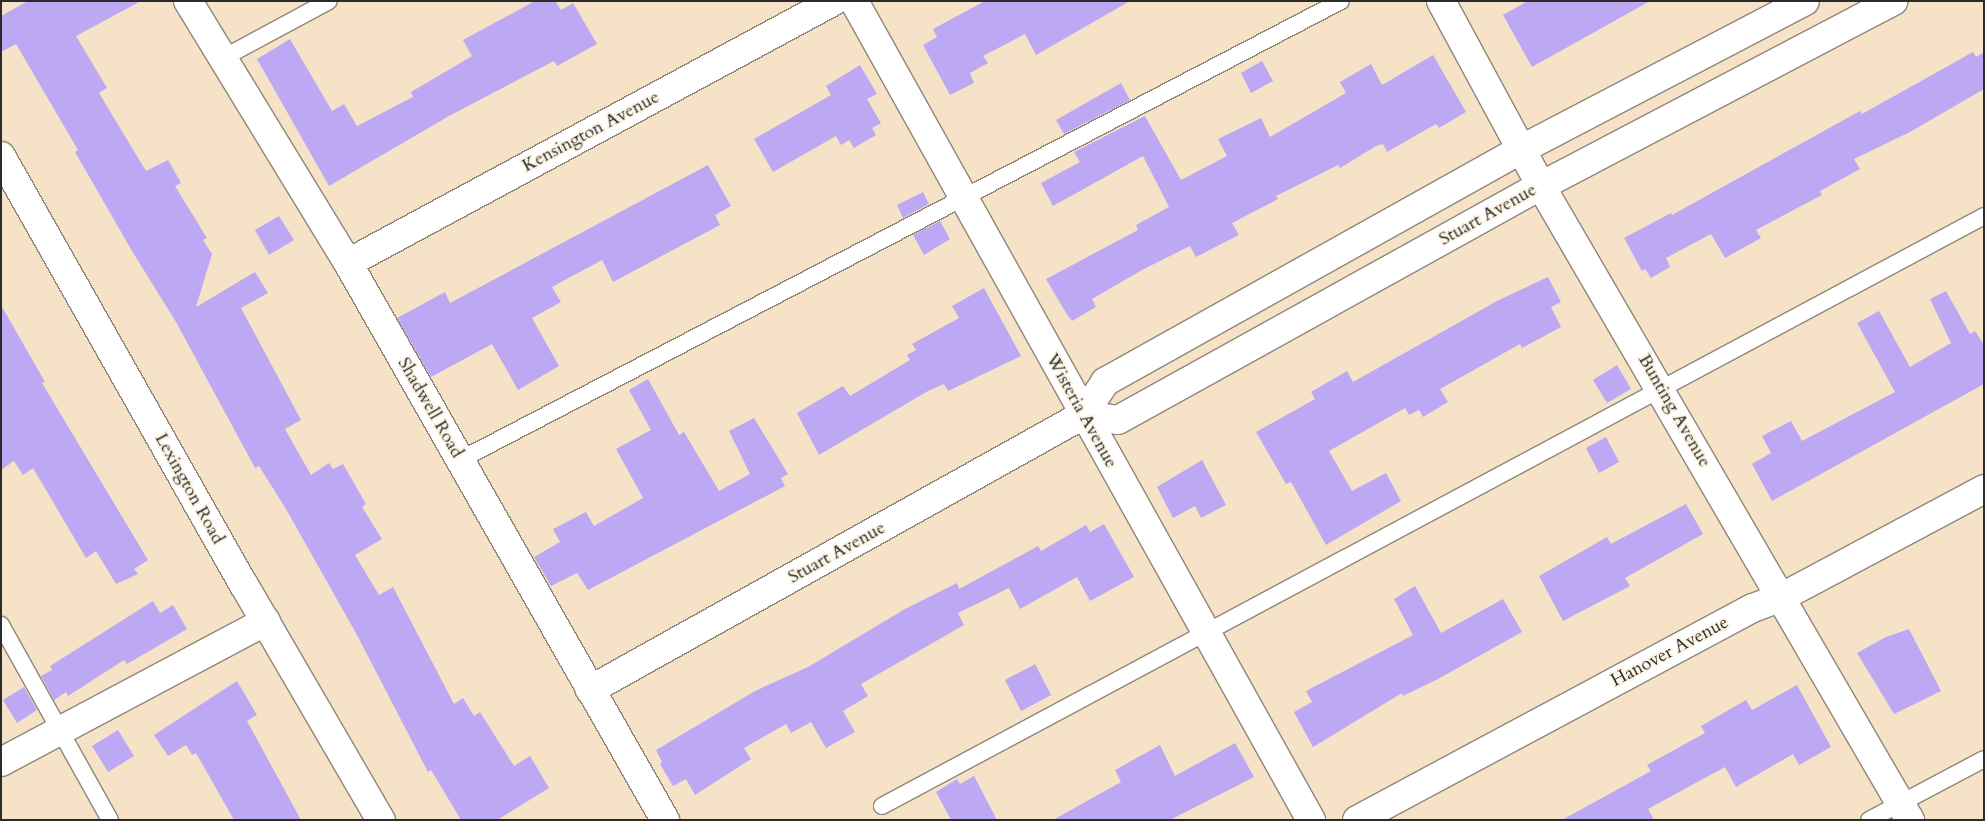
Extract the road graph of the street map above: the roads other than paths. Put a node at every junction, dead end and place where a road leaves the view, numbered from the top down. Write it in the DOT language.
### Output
graph roads {
  1 [pos="188,1"];
  2 [pos="329,1"];
  3 [pos="834,1"];
  4 [pos="854,1"];
  5 [pos="1341,1"];
  6 [pos="1441,1"];
  7 [pos="1804,1"];
  8 [pos="1893,1"];
  9 [pos="223,58"];
  10 [pos="1522,149"];
  11 [pos="1,156"];
  12 [pos="1540,186"];
  13 [pos="962,198"];
  14 [pos="1984,216"];
  15 [pos="348,264"];
  16 [pos="1660,388"];
  17 [pos="1083,416"];
  18 [pos="460,460"];
  19 [pos="1984,489"];
  20 [pos="1782,597"];
  21 [pos="266,621"];
  22 [pos="1,625"];
  23 [pos="1206,634"];
  24 [pos="590,690"];
  25 [pos="60,731"];
  26 [pos="1984,759"];
  27 [pos="1,762"];
  28 [pos="882,806"];
  29 [pos="1906,811"];
  30 [pos="110,820"];
  31 [pos="381,820"];
  32 [pos="665,820"];
  33 [pos="1311,820"];
  34 [pos="1357,820"];
  35 [pos="1870,820"];
  1 -- 9 [label="street, Shadwell Road"];
  2 -- 9 [label="lane"];
  3 -- 15 [label="street, Kensington Avenue"];
  4 -- 13 [label="street, Wisteria Avenue"];
  5 -- 13 [label="lane"];
  6 -- 10 [label="street, Bunting Avenue"];
  7 -- 10 [label="street, Stuart Avenue"];
  8 -- 12 [label="street, Stuart Avenue"];
  9 -- 15 [label="street, Shadwell Road"];
  10 -- 12 [label="street, Bunting Avenue"];
  10 -- 17 [label="street, Stuart Avenue"];
  11 -- 21 [label="street, Lexington Road"];
  12 -- 16 [label="street, Bunting Avenue"];
  12 -- 17 [label="street, Stuart Avenue"];
  13 -- 17 [label="street, Wisteria Avenue"];
  13 -- 18 [label="lane"];
  14 -- 16 [label="lane"];
  15 -- 18 [label="street, Shadwell Road"];
  16 -- 20 [label="street, Bunting Avenue"];
  16 -- 23 [label="lane"];
  17 -- 23 [label="street, Wisteria Avenue"];
  17 -- 24 [label="street, Stuart Avenue"];
  18 -- 24 [label="street, Shadwell Road"];
  19 -- 20 [label="street, Hanover Avenue"];
  20 -- 29 [label="street, Bunting Avenue"];
  20 -- 34 [label="street, Hanover Avenue"];
  21 -- 25 [label="street"];
  21 -- 31 [label="street, Lexington Road"];
  22 -- 25 [label="lane"];
  23 -- 28 [label="lane"];
  23 -- 33 [label="street, Wisteria Avenue"];
  24 -- 32 [label="street, Shadwell Road"];
  25 -- 27 [label="street"];
  25 -- 30 [label="lane"];
  26 -- 29 [label="lane"];
  29 -- 35 [label="lane"];
}
